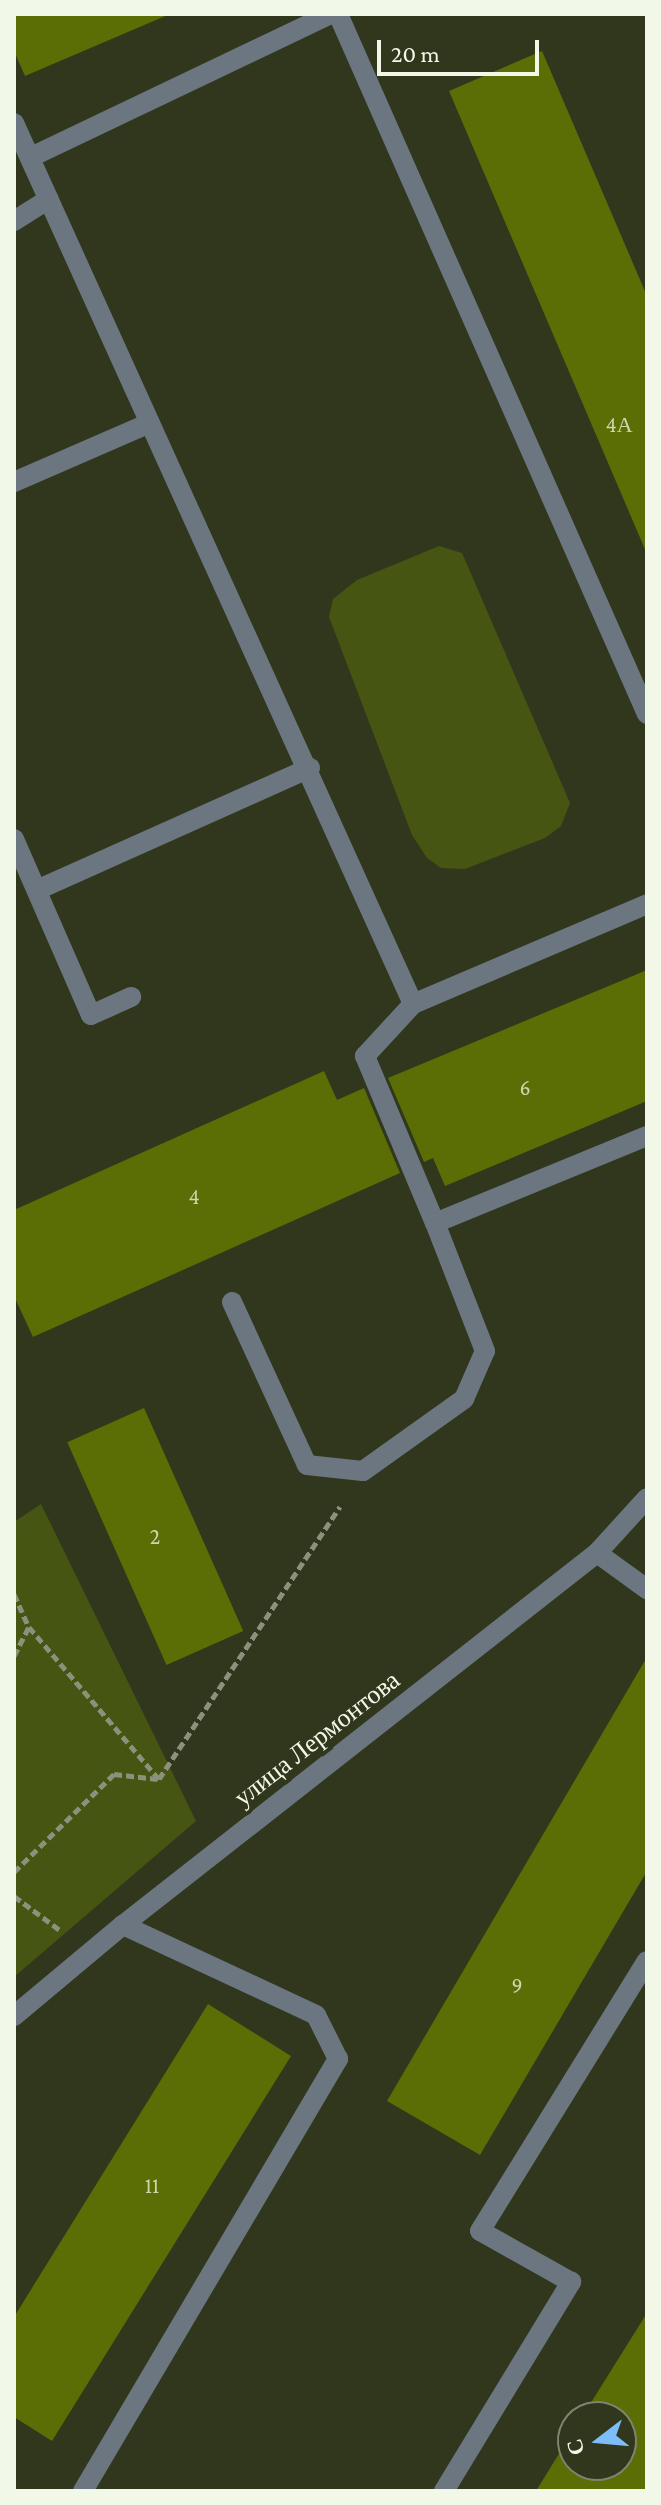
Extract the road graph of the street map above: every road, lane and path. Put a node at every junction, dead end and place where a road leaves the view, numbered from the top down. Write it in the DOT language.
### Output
graph roads {
  1 [pos="331,14"];
  2 [pos="338,14"];
  3 [pos="14,123"];
  4 [pos="31,157"];
  5 [pos="49,199"];
  6 [pos="14,221"];
  7 [pos="150,423"];
  8 [pos="14,482"];
  9 [pos="647,714"];
  10 [pos="310,768"];
  11 [pos="14,839"];
  12 [pos="37,890"];
  13 [pos="647,904"];
  14 [pos="131,997"];
  15 [pos="413,1004"];
  16 [pos="647,1136"];
  17 [pos="435,1223"];
  18 [pos="232,1302"];
  19 [pos="363,1471"];
  20 [pos="647,1498"];
  21 [pos="597,1553"];
  22 [pos="647,1589"];
  23 [pos="14,1594"];
  24 [pos="29,1627"];
  25 [pos="14,1656"];
  26 [pos="159,1779"];
  27 [pos="14,1872"];
  28 [pos="14,1896"];
  29 [pos="123,1925"];
  30 [pos="87,1955"];
  31 [pos="647,1961"];
  32 [pos="14,2016"];
  33 [pos="83,2491"];
  34 [pos="444,2491"];
  1 -- 4 [label="street"];
  2 -- 9 [label="street"];
  3 -- 4 [label="street"];
  4 -- 5 [label="street"];
  5 -- 6 [label="street"];
  5 -- 7 [label="street"];
  7 -- 8 [label="street"];
  7 -- 10 [label="street"];
  10 -- 12 [label="street"];
  10 -- 15 [label="street"];
  11 -- 12 [label="street"];
  12 -- 14 [label="street"];
  13 -- 15 [label="street"];
  15 -- 17 [label="street"];
  16 -- 17 [label="street"];
  17 -- 19 [label="street"];
  18 -- 19 [label="street"];
  19 -- 26 [label="path"];
  20 -- 21 [label="street, улица Лермонтова"];
  21 -- 22 [label="street"];
  21 -- 29 [label="street, улица Лермонтова"];
  23 -- 24 [label="path"];
  24 -- 25 [label="path"];
  24 -- 26 [label="path"];
  26 -- 27 [label="path"];
  28 -- 30 [label="path"];
  29 -- 30 [label="street, улица Лермонтова"];
  29 -- 33 [label="street"];
  30 -- 32 [label="street, улица Лермонтова"];
  31 -- 34 [label="street"];
}
